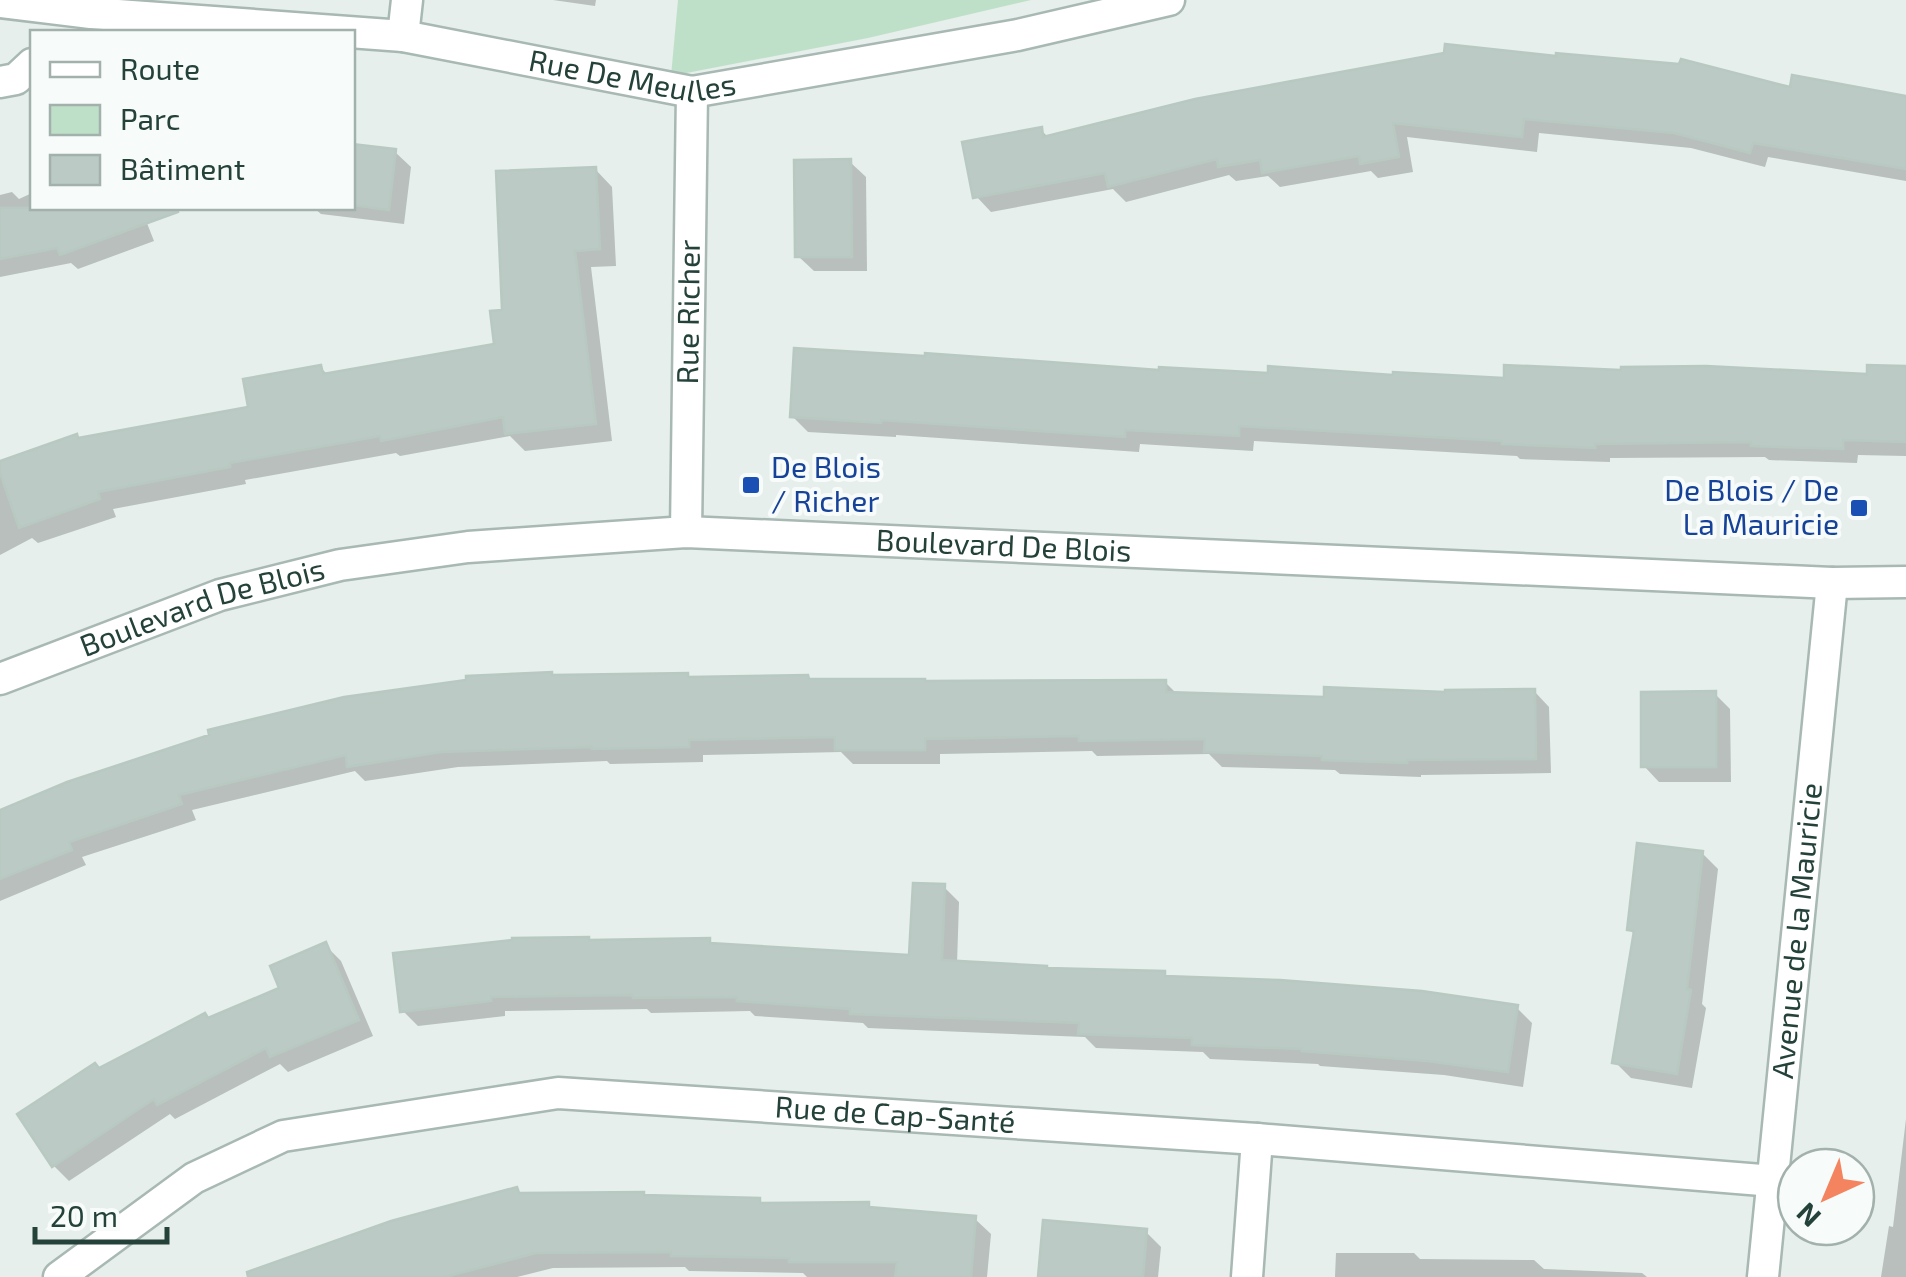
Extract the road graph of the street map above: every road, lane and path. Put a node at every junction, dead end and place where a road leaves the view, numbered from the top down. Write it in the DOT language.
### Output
graph roads {
  1 [pos="407,0"];
  2 [pos="1169,0"];
  3 [pos="0,2"];
  4 [pos="80,23"];
  5 [pos="254,30"];
  6 [pos="355,34"];
  7 [pos="403,36"];
  8 [pos="30,66"];
  9 [pos="0,82"];
  10 [pos="692,92"];
  11 [pos="686,532"];
  12 [pos="1906,582"];
  13 [pos="1832,583"];
  14 [pos="0,679"];
  15 [pos="1257,1139"];
  16 [pos="1774,1180"];
  17 [pos="59,1277"];
  18 [pos="1247,1277"];
  19 [pos="1763,1277"];
  1 -- 7 [label="street"];
  2 -- 10 [label="street, Rue De Meulles"];
  3 -- 4 [label="street, Rue De Meulles"];
  4 -- 5 [label="street, Rue De Meulles"];
  6 -- 7 [label="street, Rue De Meulles"];
  7 -- 10 [label="street, Rue De Meulles"];
  8 -- 9 [label="street"];
  10 -- 11 [label="street, Rue Richer"];
  11 -- 13 [label="street, Boulevard De Blois"];
  11 -- 14 [label="street, Boulevard De Blois"];
  12 -- 13 [label="street, Boulevard De Blois"];
  13 -- 16 [label="street, Avenue de la Mauricie"];
  15 -- 16 [label="street, Rue de Cap-Santé"];
  15 -- 17 [label="street, Rue de Cap-Santé"];
  15 -- 18 [label="street"];
  16 -- 19 [label="street, Avenue de la Mauricie"];
}
